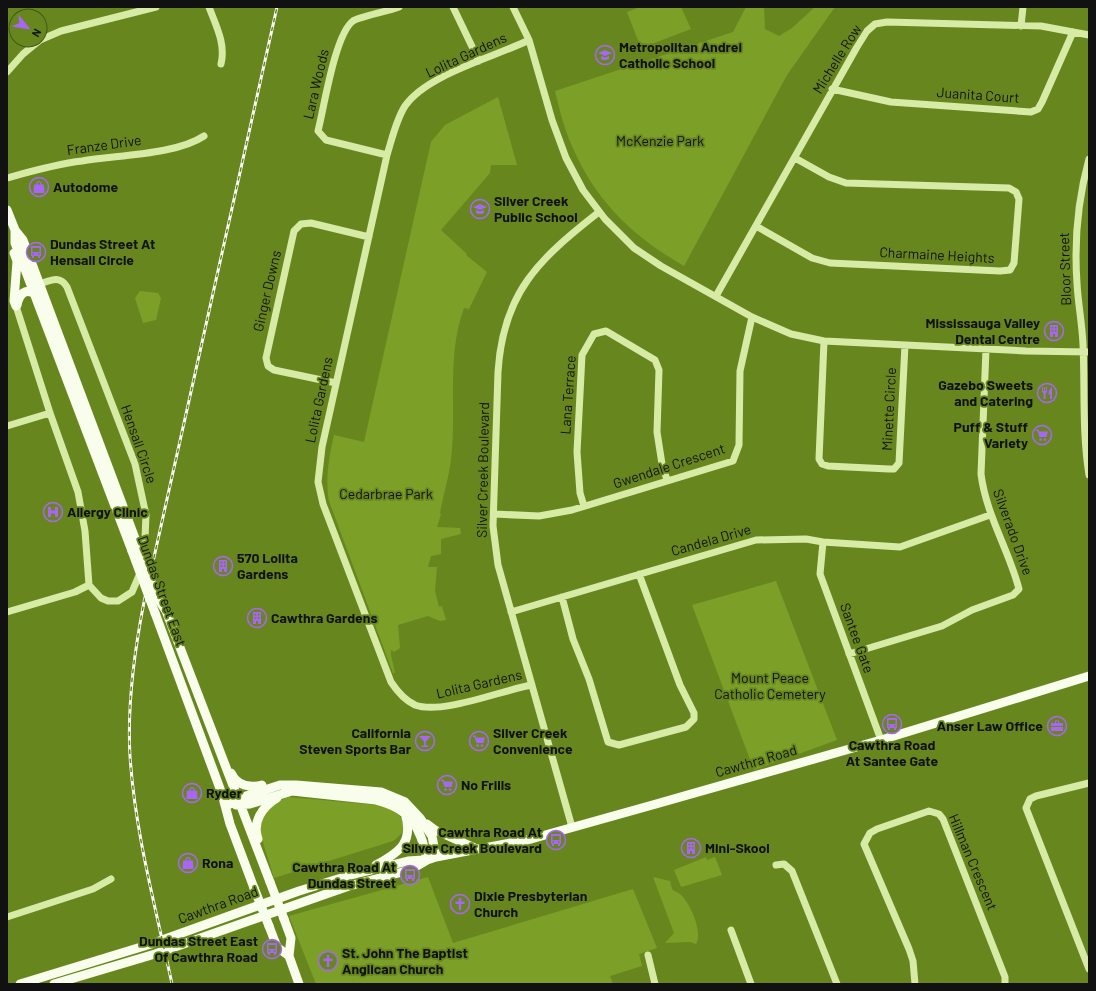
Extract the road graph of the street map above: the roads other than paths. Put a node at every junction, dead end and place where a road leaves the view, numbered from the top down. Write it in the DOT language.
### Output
graph roads {
  1 [pos="156,7"];
  2 [pos="209,7"];
  3 [pos="400,7"];
  4 [pos="452,7"];
  5 [pos="513,7"];
  6 [pos="1023,7"];
  7 [pos="1021,26"];
  8 [pos="1073,32"];
  9 [pos="1089,35"];
  10 [pos="48,37"];
  11 [pos="529,40"];
  12 [pos="30,48"];
  13 [pos="479,61"];
  14 [pos="221,64"];
  15 [pos="7,72"];
  16 [pos="832,89"];
  17 [pos="204,136"];
  18 [pos="386,155"];
  19 [pos="795,158"];
  20 [pos="1089,159"];
  21 [pos="7,178"];
  22 [pos="7,210"];
  23 [pos="599,212"];
  24 [pos="756,226"];
  25 [pos="15,230"];
  26 [pos="369,237"];
  27 [pos="15,243"];
  28 [pos="40,284"];
  29 [pos="35,294"];
  30 [pos="716,296"];
  31 [pos="16,306"];
  32 [pos="752,317"];
  33 [pos="824,341"];
  34 [pos="905,345"];
  35 [pos="986,349"];
  36 [pos="1086,352"];
  37 [pos="336,383"];
  38 [pos="50,413"];
  39 [pos="7,426"];
  40 [pos="1088,455"];
  41 [pos="1089,475"];
  42 [pos="667,480"];
  43 [pos="584,506"];
  44 [pos="494,514"];
  45 [pos="990,515"];
  46 [pos="823,542"];
  47 [pos="639,574"];
  48 [pos="89,585"];
  49 [pos="562,597"];
  50 [pos="7,612"];
  51 [pos="511,612"];
  52 [pos="849,654"];
  53 [pos="1089,676"];
  54 [pos="532,685"];
  55 [pos="881,740"];
  56 [pos="220,751"];
  57 [pos="1089,783"];
  58 [pos="280,785"];
  59 [pos="285,794"];
  60 [pos="239,802"];
  61 [pos="226,806"];
  62 [pos="404,812"];
  63 [pos="420,818"];
  64 [pos="572,827"];
  65 [pos="477,849"];
  66 [pos="436,857"];
  67 [pos="427,860"];
  68 [pos="776,865"];
  69 [pos="264,867"];
  70 [pos="365,870"];
  71 [pos="111,879"];
  72 [pos="7,917"];
  73 [pos="731,930"];
  74 [pos="648,955"];
  75 [pos="289,956"];
  76 [pos="1089,969"];
  77 [pos="20,984"];
  78 [pos="54,984"];
  79 [pos="300,984"];
  80 [pos="655,984"];
  81 [pos="751,984"];
  82 [pos="837,984"];
  83 [pos="915,984"];
  84 [pos="1005,984"];
  1 -- 10 [label="street"];
  2 -- 14 [label="street"];
  3 -- 18 [label="street, Lara Woods"];
  4 -- 13 [label="street"];
  5 -- 11 [label="street"];
  6 -- 7 [label="street"];
  7 -- 8 [label="street, Michelle Row"];
  7 -- 16 [label="street, Michelle Row"];
  8 -- 9 [label="street, Michelle Row"];
  8 -- 16 [label="street, Juanita Court"];
  11 -- 13 [label="street, Lolita Gardens"];
  11 -- 23 [label="street"];
  12 -- 15 [label="street"];
  13 -- 18 [label="street, Lolita Gardens"];
  16 -- 19 [label="street, Michelle Row"];
  17 -- 21 [label="street, Franze Drive"];
  18 -- 26 [label="street, Lolita Gardens"];
  19 -- 24 [label="street, Michelle Row"];
  19 -- 24 [label="street, Charmaine Heights"];
  20 -- 36 [label="street, Bloor Street"];
  22 -- 25 [label="main road, Dundas Street East"];
  23 -- 30 [label="street"];
  23 -- 44 [label="street, Silver Creek Boulevard"];
  24 -- 30 [label="street, Michelle Row"];
  25 -- 27 [label="main road, Dundas Street East"];
  25 -- 28 [label="main road, Dundas Street East"];
  26 -- 37 [label="street, Lolita Gardens"];
  26 -- 37 [label="street, Ginger Downs"];
  27 -- 29 [label="main road, Dundas Street East"];
  27 -- 31 [label="main road"];
  28 -- 48 [label="street, Hensall Circle"];
  28 -- 56 [label="main road, Dundas Street East, bridge"];
  29 -- 31 [label="main road"];
  29 -- 61 [label="main road, Dundas Street East, bridge"];
  30 -- 32 [label="street"];
  31 -- 38 [label="street"];
  32 -- 33 [label="street"];
  32 -- 42 [label="street, Gwendale Crescent"];
  33 -- 34 [label="street"];
  33 -- 34 [label="street, Minette Circle"];
  34 -- 35 [label="street"];
  35 -- 36 [label="street"];
  35 -- 45 [label="street, Silverado Drive"];
  36 -- 40 [label="street, Bloor Street"];
  37 -- 54 [label="street, Lolita Gardens"];
  38 -- 39 [label="street"];
  38 -- 48 [label="street"];
  40 -- 41 [label="street, Bloor Street"];
  42 -- 43 [label="street, Gwendale Crescent"];
  42 -- 43 [label="street, Lana Terrace"];
  43 -- 44 [label="street, Gwendale Crescent"];
  44 -- 51 [label="street, Silver Creek Boulevard"];
  45 -- 46 [label="street, Candela Drive"];
  45 -- 52 [label="street, Silverado Drive"];
  46 -- 47 [label="street, Candela Drive"];
  46 -- 52 [label="street, Santee Gate"];
  47 -- 49 [label="street, Candela Drive"];
  47 -- 49 [label="street"];
  48 -- 50 [label="street"];
  49 -- 51 [label="street, Candela Drive"];
  51 -- 54 [label="street, Silver Creek Boulevard"];
  52 -- 55 [label="street, Santee Gate"];
  53 -- 55 [label="main road, Cawthra Road"];
  54 -- 64 [label="street, Silver Creek Boulevard"];
  55 -- 64 [label="main road, Cawthra Road"];
  56 -- 58 [label="main road"];
  56 -- 60 [label="main road, Dundas Street East"];
  57 -- 76 [label="street"];
  58 -- 60 [label="main road"];
  58 -- 63 [label="main road"];
  59 -- 60 [label="main road"];
  59 -- 62 [label="main road"];
  59 -- 69 [label="main road"];
  60 -- 61 [label="main road"];
  60 -- 69 [label="main road, Dundas Street East"];
  61 -- 75 [label="main road, Dundas Street East, bridge"];
  62 -- 67 [label="main road"];
  62 -- 70 [label="main road"];
  63 -- 65 [label="main road"];
  63 -- 66 [label="main road"];
  64 -- 65 [label="main road, Cawthra Road"];
  65 -- 66 [label="main road, Cawthra Road"];
  66 -- 67 [label="main road, Cawthra Road"];
  67 -- 70 [label="main road, Cawthra Road"];
  67 -- 78 [label="main road, Cawthra Road"];
  68 -- 82 [label="street"];
  69 -- 75 [label="main road, Dundas Street East, bridge"];
  70 -- 77 [label="main road, Cawthra Road"];
  71 -- 72 [label="street"];
  73 -- 81 [label="street"];
  74 -- 80 [label="street"];
  75 -- 79 [label="main road, Dundas Street East"];
  83 -- 84 [label="street, Hillman Crescent"];
}
